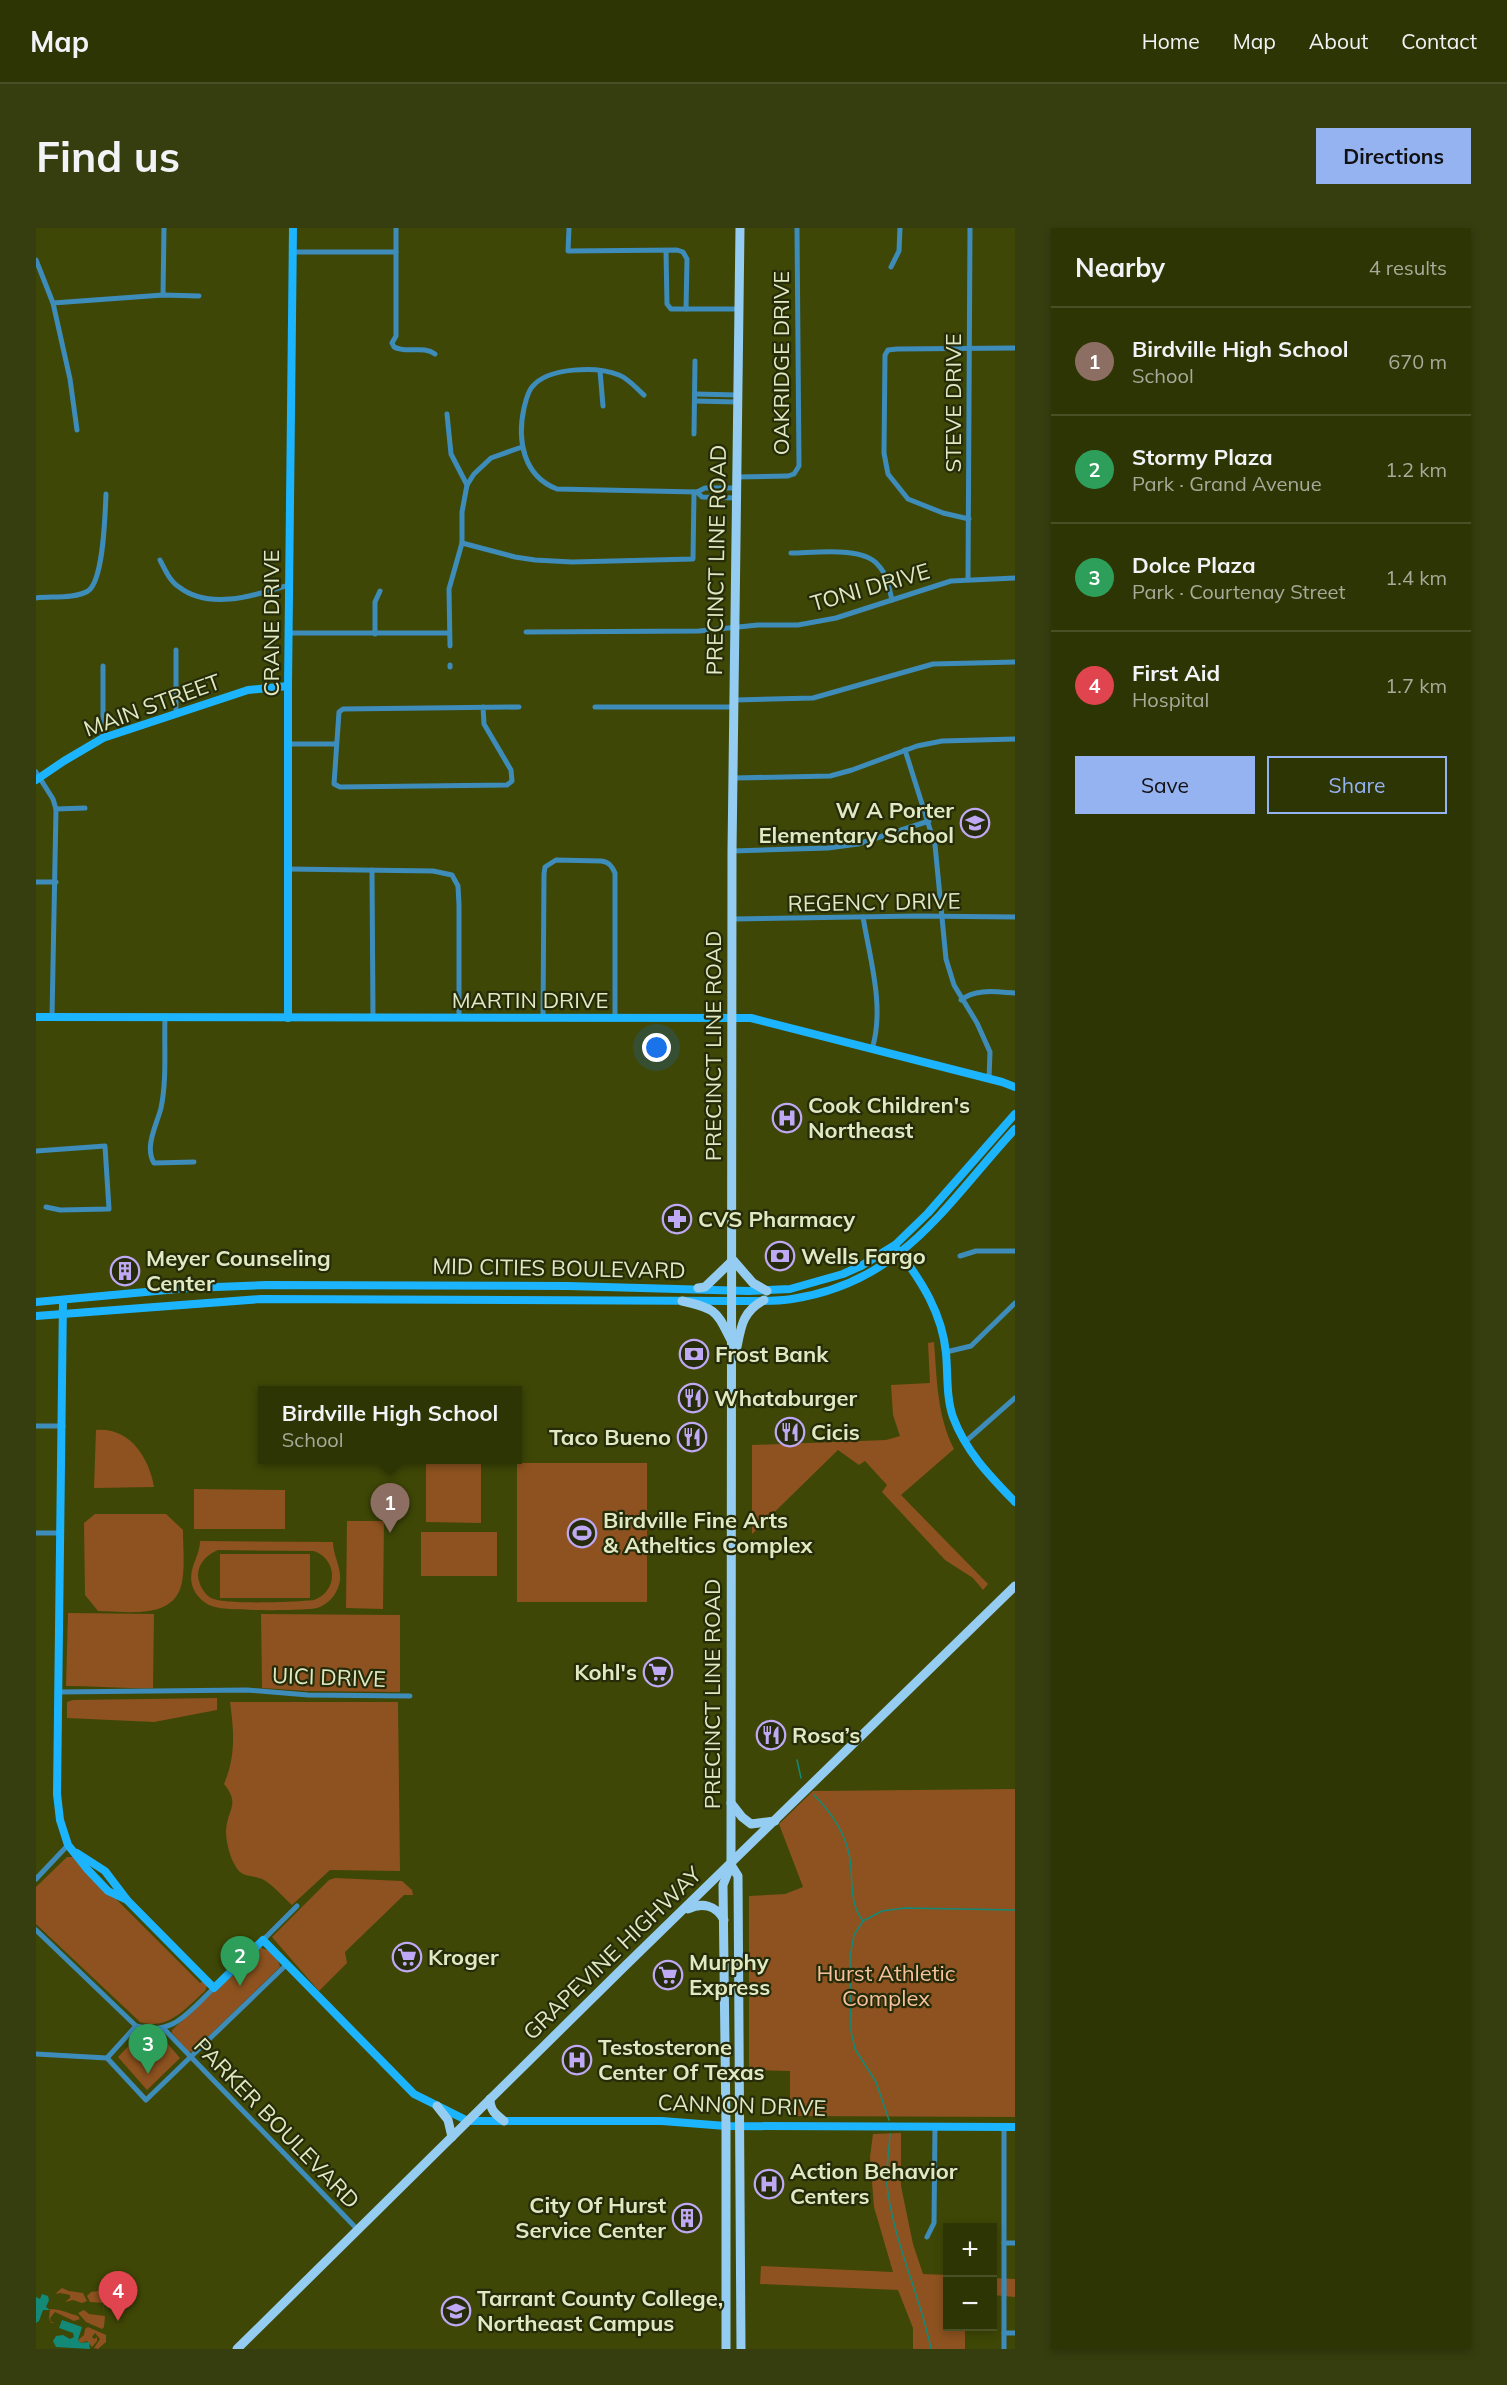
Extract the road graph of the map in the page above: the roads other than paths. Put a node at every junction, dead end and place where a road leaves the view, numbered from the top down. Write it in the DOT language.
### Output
graph roads {
  1 [pos="164,228"];
  2 [pos="293,228"];
  3 [pos="396,228"];
  4 [pos="569,228"];
  5 [pos="740,228"];
  6 [pos="797,228"];
  7 [pos="900,228"];
  8 [pos="970,228"];
  9 [pos="666,250"];
  10 [pos="292,252"];
  11 [pos="396,252"];
  12 [pos="36,260"];
  13 [pos="891,267"];
  14 [pos="164,295"];
  15 [pos="199,296"];
  16 [pos="53,303"];
  17 [pos="686,309"];
  18 [pos="739,309"];
  19 [pos="970,347"];
  20 [pos="1015,348"];
  21 [pos="435,354"];
  22 [pos="695,361"];
  23 [pos="600,371"];
  24 [pos="695,394"];
  25 [pos="644,395"];
  26 [pos="737,398"];
  27 [pos="695,401"];
  28 [pos="603,406"];
  29 [pos="447,414"];
  30 [pos="77,430"];
  31 [pos="694,434"];
  32 [pos="522,447"];
  33 [pos="736,477"];
  34 [pos="467,485"];
  35 [pos="696,492"];
  36 [pos="736,493"];
  37 [pos="106,494"];
  38 [pos="969,519"];
  39 [pos="462,543"];
  40 [pos="790,553"];
  41 [pos="160,560"];
  42 [pos="1015,578"];
  43 [pos="968,579"];
  44 [pos="289,585"];
  45 [pos="380,591"];
  46 [pos="36,598"];
  47 [pos="892,600"];
  48 [pos="735,628"];
  49 [pos="526,632"];
  50 [pos="289,633"];
  51 [pos="449,633"];
  52 [pos="375,634"];
  53 [pos="450,646"];
  54 [pos="176,650"];
  55 [pos="1015,662"];
  56 [pos="103,666"];
  57 [pos="288,686"];
  58 [pos="734,704"];
  59 [pos="595,706"];
  60 [pos="483,707"];
  61 [pos="519,707"];
  62 [pos="176,713"];
  63 [pos="103,738"];
  64 [pos="1015,739"];
  65 [pos="288,744"];
  66 [pos="336,744"];
  67 [pos="905,750"];
  68 [pos="37,776"];
  69 [pos="734,778"];
  70 [pos="85,808"];
  71 [pos="56,809"];
  72 [pos="929,821"];
  73 [pos="732,851"];
  74 [pos="288,869"];
  75 [pos="372,870"];
  76 [pos="36,882"];
  77 [pos="56,882"];
  78 [pos="941,916"];
  79 [pos="863,917"];
  80 [pos="1015,917"];
  81 [pos="733,919"];
  82 [pos="1015,993"];
  83 [pos="961,1000"];
  84 [pos="36,1017"];
  85 [pos="52,1017"];
  86 [pos="615,1017"];
  87 [pos="165,1018"];
  88 [pos="288,1018"];
  89 [pos="374,1018"];
  90 [pos="459,1018"];
  91 [pos="543,1018"];
  92 [pos="733,1018"];
  93 [pos="872,1049"];
  94 [pos="989,1079"];
  95 [pos="1015,1087"];
  96 [pos="1015,1114"];
  97 [pos="1014,1129"];
  98 [pos="36,1151"];
  99 [pos="195,1162"];
  100 [pos="45,1207"];
  101 [pos="895,1245"];
  102 [pos="1015,1251"];
  103 [pos="901,1253"];
  104 [pos="960,1256"];
  105 [pos="733,1260"];
  106 [pos="824,1281"];
  107 [pos="386,1285"];
  108 [pos="245,1286"];
  109 [pos="568,1286"];
  110 [pos="698,1288"];
  111 [pos="733,1290"];
  112 [pos="765,1295"];
  113 [pos="802,1297"];
  114 [pos="63,1300"];
  115 [pos="247,1300"];
  116 [pos="397,1300"];
  117 [pos="562,1300"];
  118 [pos="571,1300"];
  119 [pos="682,1301"];
  120 [pos="733,1301"];
  121 [pos="36,1302"];
  122 [pos="1015,1303"];
  123 [pos="64,1314"];
  124 [pos="36,1316"];
  125 [pos="733,1345"];
  126 [pos="946,1352"];
  127 [pos="733,1357"];
  128 [pos="1015,1398"];
  129 [pos="36,1426"];
  130 [pos="63,1426"];
  131 [pos="965,1442"];
  132 [pos="1015,1502"];
  133 [pos="36,1533"];
  134 [pos="61,1533"];
  135 [pos="1015,1586"];
  136 [pos="59,1692"];
  137 [pos="410,1696"];
  138 [pos="731,1803"];
  139 [pos="775,1821"];
  140 [pos="68,1845"];
  141 [pos="731,1865"];
  142 [pos="36,1879"];
  143 [pos="297,1906"];
  144 [pos="681,1913"];
  145 [pos="724,1920"];
  146 [pos="36,1930"];
  147 [pos="263,1940"];
  148 [pos="285,1965"];
  149 [pos="724,1972"];
  150 [pos="214,1988"];
  151 [pos="725,2011"];
  152 [pos="738,2011"];
  153 [pos="136,2026"];
  154 [pos="164,2029"];
  155 [pos="738,2037"];
  156 [pos="36,2054"];
  157 [pos="190,2057"];
  158 [pos="107,2058"];
  159 [pos="490,2099"];
  160 [pos="437,2106"];
  161 [pos="468,2121"];
  162 [pos="504,2121"];
  163 [pos="726,2126"];
  164 [pos="738,2126"];
  165 [pos="935,2126"];
  166 [pos="1004,2127"];
  167 [pos="1015,2127"];
  168 [pos="452,2137"];
  169 [pos="358,2230"];
  170 [pos="927,2237"];
  171 [pos="1004,2243"];
  172 [pos="1015,2243"];
  173 [pos="725,2274"];
  174 [pos="740,2274"];
  175 [pos="1004,2333"];
  176 [pos="1015,2333"];
  177 [pos="237,2349"];
  178 [pos="726,2349"];
  179 [pos="741,2349"];
  180 [pos="1004,2349"];
  1 -- 14 [label="street"];
  2 -- 10 [label="street, CRANE DRIVE"];
  3 -- 11 [label="street"];
  4 -- 9 [label="street"];
  5 -- 18 [label="main road, PRECINCT LINE ROAD"];
  6 -- 33 [label="street, OAKRIDGE DRIVE"];
  7 -- 13 [label="street"];
  8 -- 19 [label="street, STEVE DRIVE"];
  9 -- 17 [label="street"];
  9 -- 17 [label="street"];
  10 -- 11 [label="street"];
  10 -- 44 [label="street, CRANE DRIVE"];
  11 -- 21 [label="street"];
  12 -- 16 [label="street"];
  14 -- 15 [label="street"];
  14 -- 16 [label="street"];
  16 -- 30 [label="street"];
  17 -- 18 [label="street"];
  18 -- 26 [label="main road, PRECINCT LINE ROAD"];
  19 -- 20 [label="street"];
  19 -- 38 [label="street, STEVE DRIVE"];
  19 -- 38 [label="street"];
  22 -- 24 [label="street"];
  23 -- 25 [label="street"];
  23 -- 28 [label="street"];
  23 -- 32 [label="street"];
  24 -- 26 [label="street"];
  24 -- 27 [label="street"];
  26 -- 27 [label="street"];
  26 -- 33 [label="main road, PRECINCT LINE ROAD"];
  27 -- 31 [label="street"];
  29 -- 34 [label="street"];
  32 -- 34 [label="street"];
  32 -- 35 [label="street"];
  33 -- 36 [label="main road, PRECINCT LINE ROAD"];
  34 -- 39 [label="street"];
  35 -- 36 [label="street"];
  35 -- 36 [label="street"];
  35 -- 39 [label="street"];
  36 -- 48 [label="main road, PRECINCT LINE ROAD"];
  37 -- 46 [label="street"];
  38 -- 43 [label="street, STEVE DRIVE"];
  39 -- 51 [label="street"];
  40 -- 47 [label="street"];
  41 -- 44 [label="street"];
  42 -- 43 [label="street, TONI DRIVE"];
  43 -- 47 [label="street, TONI DRIVE"];
  44 -- 50 [label="street, CRANE DRIVE"];
  45 -- 52 [label="street"];
  47 -- 48 [label="street, TONI DRIVE"];
  48 -- 49 [label="street, TONI DRIVE"];
  48 -- 58 [label="main road, PRECINCT LINE ROAD"];
  50 -- 52 [label="street"];
  50 -- 57 [label="street, CRANE DRIVE"];
  51 -- 52 [label="street"];
  51 -- 53 [label="street"];
  54 -- 62 [label="street"];
  55 -- 58 [label="street"];
  56 -- 63 [label="street"];
  57 -- 62 [label="street, MAIN STREET"];
  57 -- 65 [label="street, CRANE DRIVE"];
  58 -- 59 [label="street"];
  58 -- 69 [label="main road, PRECINCT LINE ROAD"];
  60 -- 61 [label="street"];
  60 -- 66 [label="street"];
  60 -- 66 [label="street"];
  62 -- 63 [label="street, MAIN STREET"];
  63 -- 68 [label="street, MAIN STREET"];
  64 -- 67 [label="street"];
  65 -- 66 [label="street"];
  65 -- 74 [label="street, CRANE DRIVE"];
  67 -- 69 [label="street"];
  67 -- 72 [label="street"];
  68 -- 71 [label="street"];
  69 -- 73 [label="main road, PRECINCT LINE ROAD"];
  70 -- 71 [label="street"];
  71 -- 77 [label="street"];
  72 -- 73 [label="street"];
  72 -- 78 [label="street"];
  73 -- 81 [label="main road, PRECINCT LINE ROAD"];
  74 -- 75 [label="street"];
  74 -- 88 [label="street, CRANE DRIVE"];
  75 -- 89 [label="street"];
  75 -- 90 [label="street"];
  76 -- 77 [label="street"];
  77 -- 85 [label="street"];
  78 -- 79 [label="street, REGENCY DRIVE"];
  78 -- 80 [label="street, REGENCY DRIVE"];
  78 -- 83 [label="street"];
  79 -- 81 [label="street, REGENCY DRIVE"];
  79 -- 93 [label="street"];
  81 -- 92 [label="main road, PRECINCT LINE ROAD"];
  82 -- 83 [label="street"];
  83 -- 94 [label="street"];
  84 -- 85 [label="street, MARTIN DRIVE"];
  85 -- 87 [label="street, MARTIN DRIVE"];
  86 -- 91 [label="street, MARTIN DRIVE"];
  86 -- 91 [label="street"];
  86 -- 92 [label="street, MARTIN DRIVE"];
  87 -- 88 [label="street, MARTIN DRIVE"];
  87 -- 99 [label="street"];
  88 -- 89 [label="street, MARTIN DRIVE"];
  89 -- 90 [label="street, MARTIN DRIVE"];
  90 -- 91 [label="street, MARTIN DRIVE"];
  92 -- 93 [label="street, MARTIN DRIVE"];
  92 -- 105 [label="main road, PRECINCT LINE ROAD"];
  93 -- 94 [label="street, MARTIN DRIVE"];
  94 -- 95 [label="street, MARTIN DRIVE"];
  96 -- 101 [label="street, MID CITIES BOULEVARD"];
  97 -- 103 [label="street, MID CITIES BOULEVARD"];
  98 -- 100 [label="street"];
  101 -- 103 [label="street"];
  101 -- 106 [label="street, MID CITIES BOULEVARD"];
  102 -- 104 [label="street"];
  103 -- 113 [label="street, MID CITIES BOULEVARD"];
  103 -- 126 [label="street"];
  105 -- 110 [label="main road"];
  105 -- 111 [label="main road, PRECINCT LINE ROAD"];
  105 -- 112 [label="main road"];
  106 -- 112 [label="street, MID CITIES BOULEVARD"];
  106 -- 113 [label="street"];
  107 -- 108 [label="street, MID CITIES BOULEVARD"];
  107 -- 109 [label="street, MID CITIES BOULEVARD"];
  107 -- 116 [label="street"];
  108 -- 114 [label="street, MID CITIES BOULEVARD"];
  108 -- 115 [label="street"];
  109 -- 110 [label="street, MID CITIES BOULEVARD"];
  109 -- 117 [label="street"];
  109 -- 118 [label="street"];
  110 -- 111 [label="street, MID CITIES BOULEVARD"];
  111 -- 112 [label="street, MID CITIES BOULEVARD"];
  111 -- 120 [label="main road, PRECINCT LINE ROAD"];
  112 -- 113 [label="street, MID CITIES BOULEVARD"];
  112 -- 120 [label="street, MID CITIES BOULEVARD"];
  112 -- 127 [label="main road"];
  114 -- 121 [label="street, MID CITIES BOULEVARD"];
  114 -- 123 [label="street"];
  115 -- 116 [label="street, MID CITIES BOULEVARD"];
  115 -- 123 [label="street, MID CITIES BOULEVARD"];
  116 -- 117 [label="street, MID CITIES BOULEVARD"];
  117 -- 118 [label="street, MID CITIES BOULEVARD"];
  118 -- 119 [label="street, MID CITIES BOULEVARD"];
  119 -- 120 [label="street, MID CITIES BOULEVARD"];
  119 -- 125 [label="main road"];
  120 -- 125 [label="main road, PRECINCT LINE ROAD"];
  122 -- 126 [label="street"];
  123 -- 124 [label="street, MID CITIES BOULEVARD"];
  123 -- 130 [label="street"];
  125 -- 127 [label="main road, PRECINCT LINE ROAD"];
  126 -- 131 [label="street"];
  127 -- 138 [label="main road, PRECINCT LINE ROAD"];
  128 -- 131 [label="street"];
  129 -- 130 [label="street"];
  130 -- 134 [label="street"];
  131 -- 132 [label="street"];
  133 -- 134 [label="street"];
  134 -- 136 [label="street"];
  135 -- 139 [label="main road, GRAPEVINE HIGHWAY"];
  136 -- 137 [label="street, UICI DRIVE"];
  136 -- 140 [label="street"];
  138 -- 139 [label="main road"];
  138 -- 141 [label="main road, PRECINCT LINE ROAD"];
  139 -- 141 [label="main road, GRAPEVINE HIGHWAY"];
  140 -- 142 [label="street"];
  140 -- 150 [label="street"];
  141 -- 144 [label="main road, GRAPEVINE HIGHWAY"];
  141 -- 145 [label="main road, PRECINCT LINE ROAD"];
  141 -- 152 [label="main road, PRECINCT LINE ROAD"];
  143 -- 147 [label="street"];
  144 -- 145 [label="main road"];
  144 -- 159 [label="main road, GRAPEVINE HIGHWAY"];
  145 -- 149 [label="main road, PRECINCT LINE ROAD"];
  146 -- 153 [label="street"];
  147 -- 148 [label="street"];
  147 -- 150 [label="street"];
  148 -- 157 [label="street"];
  148 -- 160 [label="street"];
  149 -- 151 [label="main road, PRECINCT LINE ROAD"];
  149 -- 152 [label="main road"];
  150 -- 154 [label="street"];
  151 -- 155 [label="main road"];
  151 -- 163 [label="main road, PRECINCT LINE ROAD"];
  152 -- 155 [label="main road, PRECINCT LINE ROAD"];
  153 -- 154 [label="street, PARKER BOULEVARD"];
  153 -- 158 [label="street"];
  154 -- 157 [label="street, PARKER BOULEVARD"];
  155 -- 164 [label="main road, PRECINCT LINE ROAD"];
  156 -- 158 [label="street"];
  157 -- 158 [label="street"];
  157 -- 169 [label="street, PARKER BOULEVARD"];
  159 -- 161 [label="main road, GRAPEVINE HIGHWAY"];
  159 -- 162 [label="main road"];
  160 -- 161 [label="street"];
  160 -- 168 [label="main road"];
  161 -- 162 [label="street, CANNON DRIVE"];
  161 -- 168 [label="main road, GRAPEVINE HIGHWAY"];
  162 -- 163 [label="street, CANNON DRIVE"];
  163 -- 164 [label="street, CANNON DRIVE"];
  163 -- 173 [label="main road, PRECINCT LINE ROAD"];
  164 -- 165 [label="street, CANNON DRIVE"];
  164 -- 174 [label="main road, PRECINCT LINE ROAD"];
  165 -- 166 [label="street, CANNON DRIVE"];
  165 -- 170 [label="street"];
  166 -- 167 [label="street, CANNON DRIVE"];
  166 -- 171 [label="street"];
  168 -- 169 [label="main road, GRAPEVINE HIGHWAY"];
  169 -- 177 [label="main road, GRAPEVINE HIGHWAY"];
  171 -- 172 [label="street"];
  171 -- 175 [label="street"];
  173 -- 174 [label="main road"];
  173 -- 178 [label="main road, PRECINCT LINE ROAD"];
  174 -- 179 [label="main road, PRECINCT LINE ROAD"];
  175 -- 176 [label="street"];
  175 -- 180 [label="street"];
}
